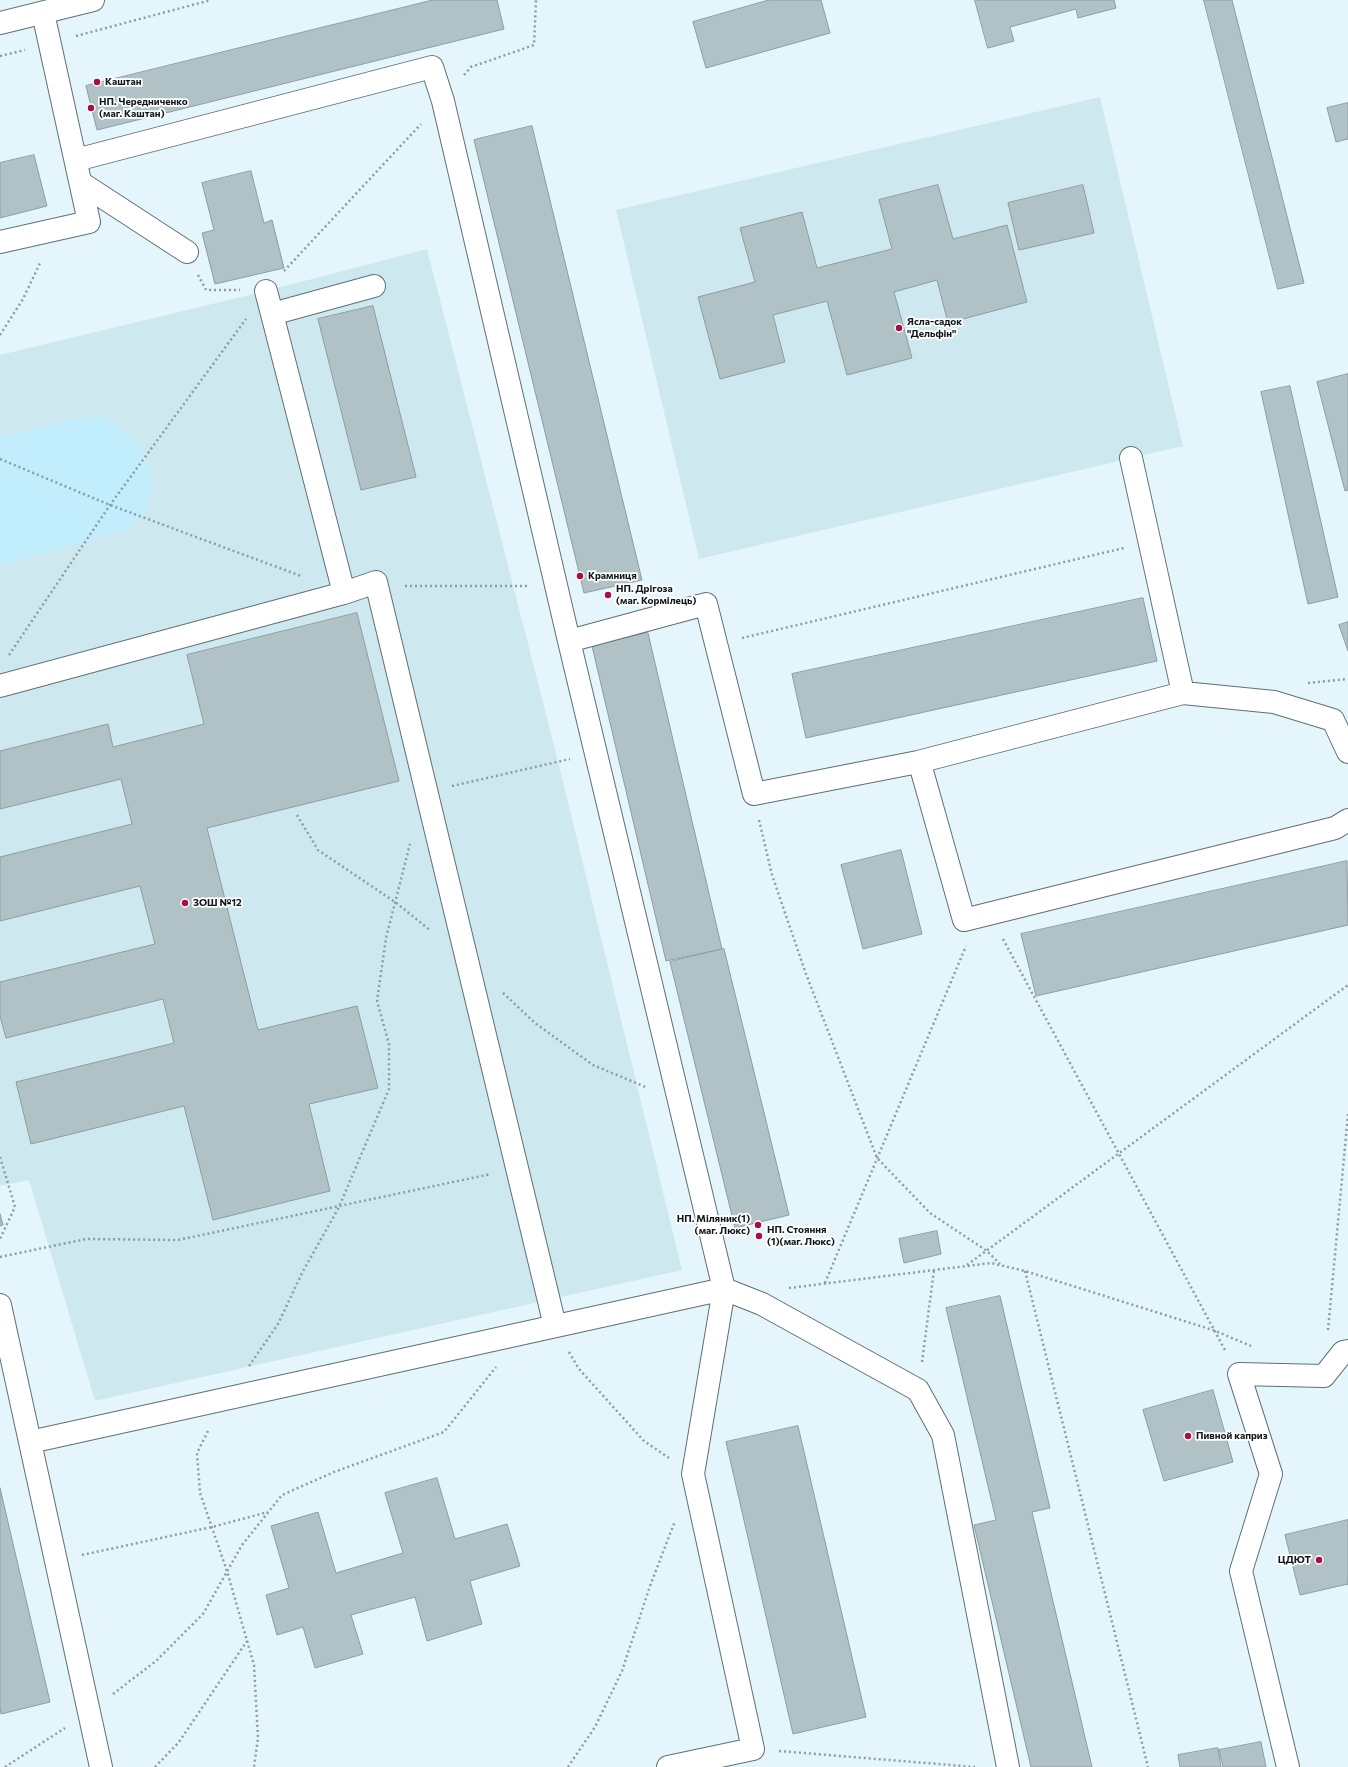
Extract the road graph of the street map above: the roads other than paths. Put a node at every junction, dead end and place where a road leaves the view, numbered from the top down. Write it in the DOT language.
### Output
graph roads {
  1 [pos="93,0"];
  2 [pos="44,13"];
  3 [pos="0,23"];
  4 [pos="76,160"];
  5 [pos="81,183"];
  6 [pos="0,242"];
  7 [pos="187,252"];
  8 [pos="374,286"];
  9 [pos="266,291"];
  10 [pos="272,314"];
  11 [pos="1131,458"];
  12 [pos="344,593"];
  13 [pos="569,641"];
  14 [pos="0,686"];
  15 [pos="1184,693"];
  16 [pos="1348,752"];
  17 [pos="918,762"];
  18 [pos="1347,822"];
  19 [pos="724,1289"];
  20 [pos="0,1306"];
  21 [pos="555,1326"];
  22 [pos="1348,1351"];
  23 [pos="30,1442"];
  24 [pos="101,1767"];
  25 [pos="668,1767"];
  26 [pos="1008,1767"];
  27 [pos="1288,1767"];
  1 -- 2 [label="street"];
  2 -- 3 [label="street"];
  2 -- 4 [label="street"];
  4 -- 5 [label="street"];
  4 -- 13 [label="street"];
  5 -- 6 [label="street"];
  5 -- 7 [label="street"];
  8 -- 10 [label="street"];
  9 -- 10 [label="street"];
  10 -- 12 [label="street"];
  11 -- 15 [label="street"];
  12 -- 14 [label="street"];
  12 -- 21 [label="street"];
  13 -- 17 [label="street"];
  13 -- 19 [label="street"];
  15 -- 16 [label="street"];
  15 -- 17 [label="street"];
  17 -- 18 [label="street"];
  19 -- 21 [label="street"];
  19 -- 25 [label="street"];
  19 -- 26 [label="street"];
  20 -- 23 [label="street"];
  21 -- 23 [label="street"];
  22 -- 27 [label="street"];
  23 -- 24 [label="street"];
}
